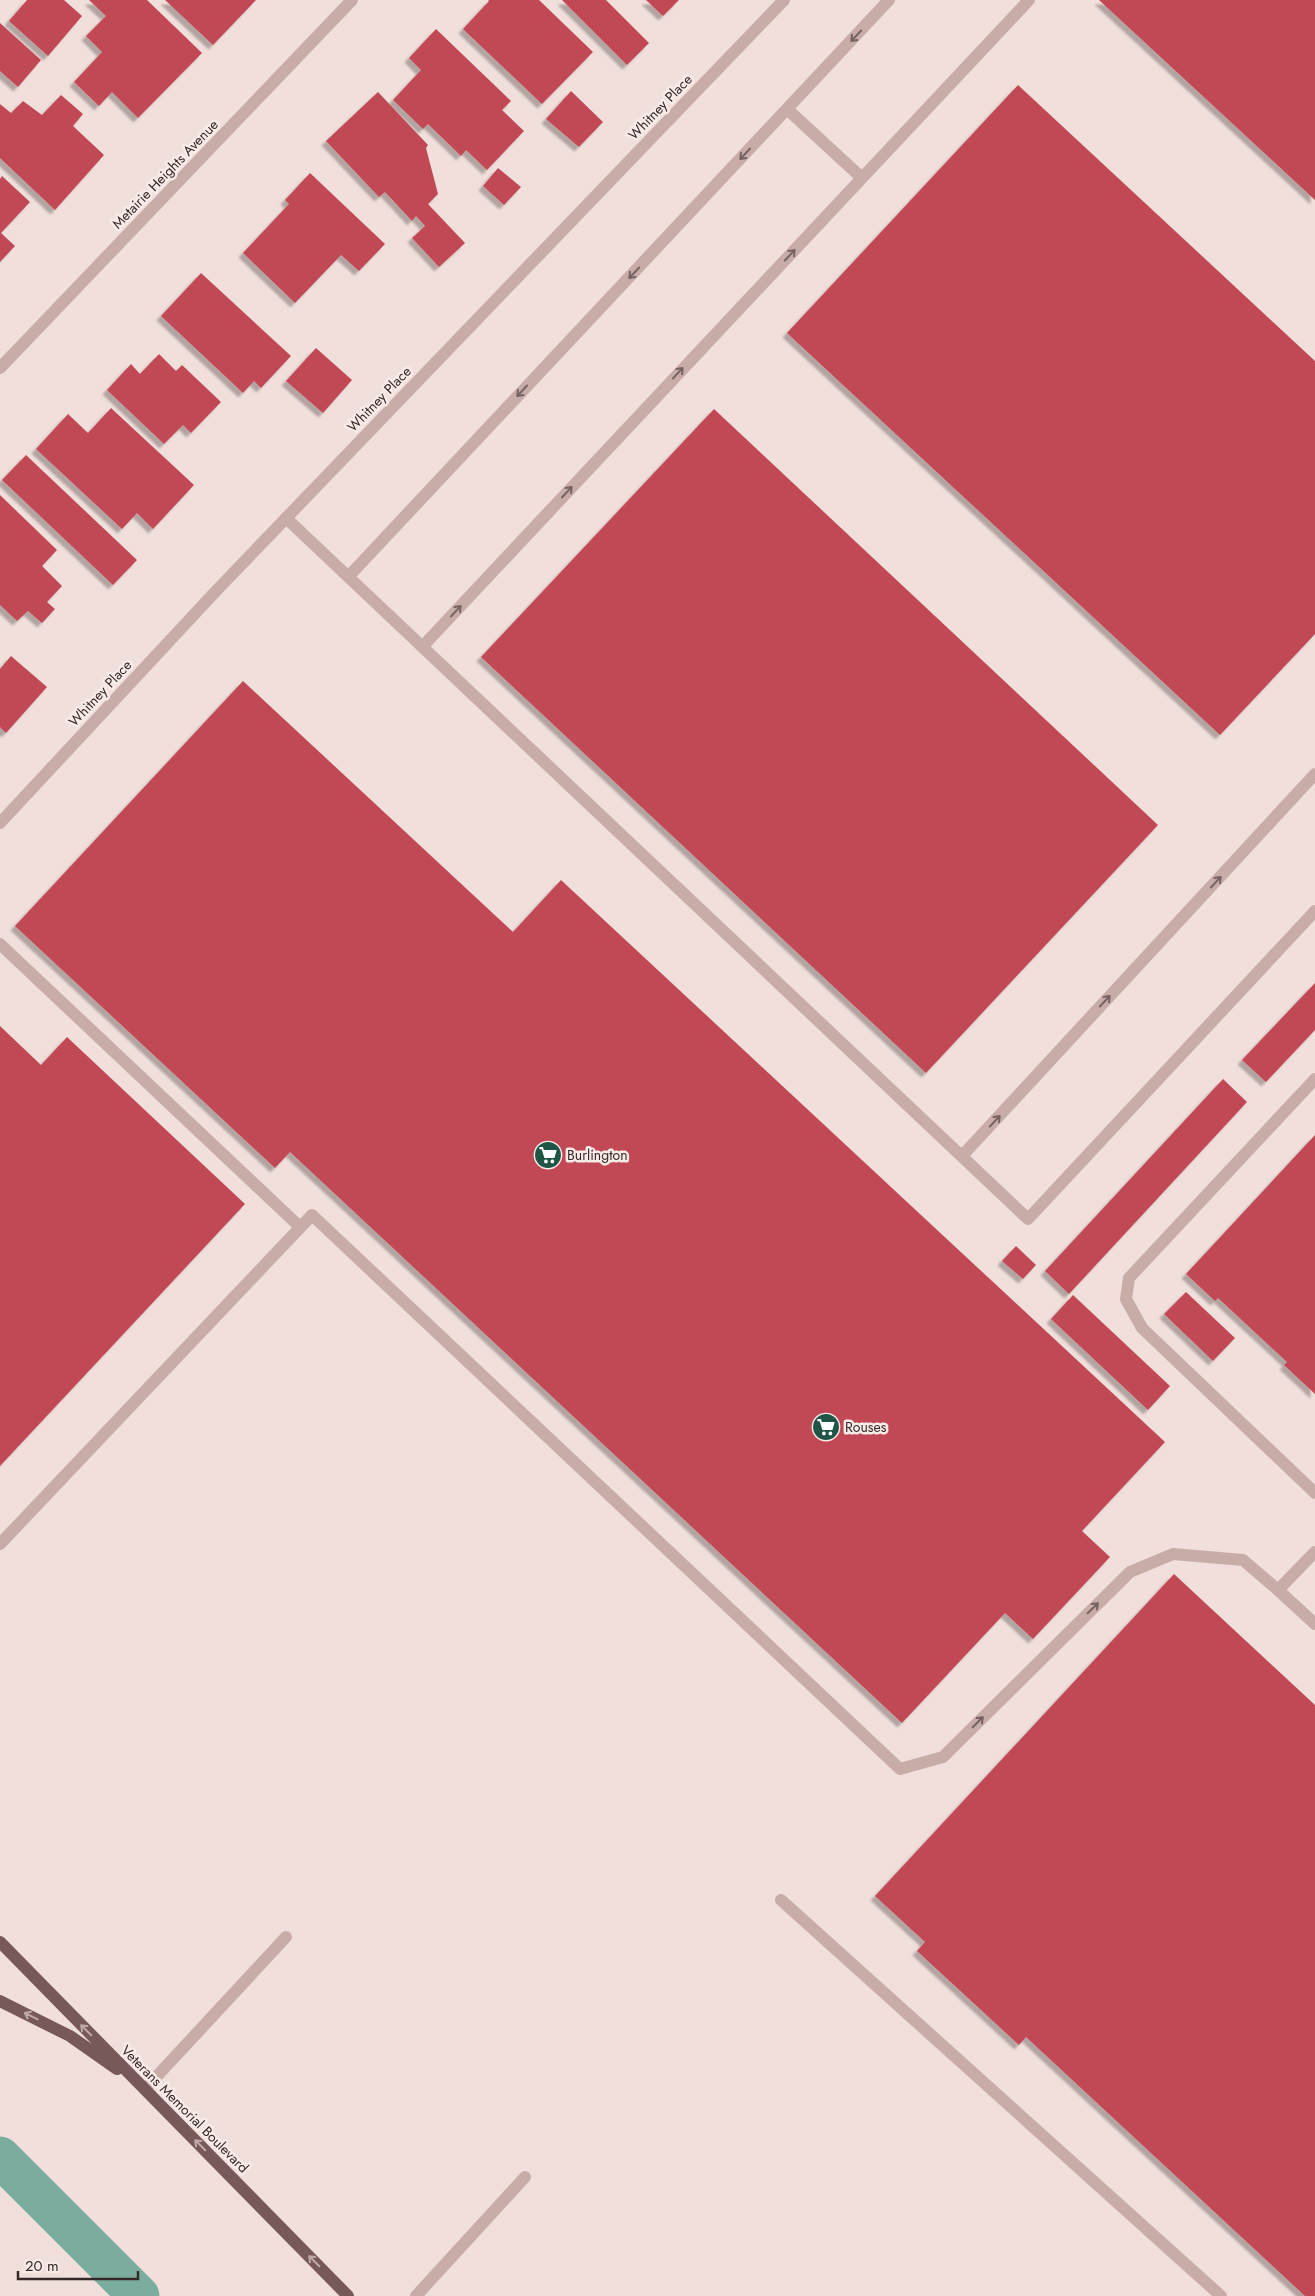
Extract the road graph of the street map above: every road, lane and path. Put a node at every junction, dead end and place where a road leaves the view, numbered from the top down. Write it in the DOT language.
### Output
graph roads {
  1 [pos="352,0"];
  2 [pos="784,0"];
  3 [pos="889,0"];
  4 [pos="1029,0"];
  5 [pos="787,109"];
  6 [pos="862,178"];
  7 [pos="0,368"];
  8 [pos="286,518"];
  9 [pos="349,576"];
  10 [pos="423,646"];
  11 [pos="1315,774"];
  12 [pos="0,823"];
  13 [pos="1315,911"];
  14 [pos="0,944"];
  15 [pos="1315,1079"];
  16 [pos="962,1156"];
  17 [pos="300,1228"];
  18 [pos="1315,1493"];
  19 [pos="0,1544"];
  20 [pos="1315,1552"];
  21 [pos="1278,1590"];
  22 [pos="1315,1624"];
  23 [pos="781,1900"];
  24 [pos="286,1937"];
  25 [pos="0,1942"];
  26 [pos="0,2001"];
  27 [pos="145,2090"];
  28 [pos="525,2177"];
  29 [pos="348,2296"];
  30 [pos="416,2296"];
  31 [pos="1221,2296"];
  1 -- 7 [label="street, Metairie Heights Avenue"];
  2 -- 8 [label="street, Whitney Place"];
  3 -- 5 [label="street, one-way"];
  4 -- 6 [label="street"];
  5 -- 6 [label="street"];
  5 -- 9 [label="street, one-way"];
  10 -- 6 [label="street, one-way"];
  8 -- 9 [label="street"];
  8 -- 12 [label="street, Whitney Place"];
  9 -- 10 [label="street"];
  10 -- 16 [label="street"];
  16 -- 11 [label="street, one-way"];
  13 -- 16 [label="street"];
  14 -- 17 [label="street"];
  15 -- 18 [label="street"];
  17 -- 19 [label="street"];
  17 -- 21 [label="street, one-way"];
  20 -- 21 [label="street"];
  21 -- 22 [label="street"];
  23 -- 31 [label="street"];
  24 -- 27 [label="street"];
  27 -- 25 [label="main road, Veterans Memorial Boulevard, one-way"];
  27 -- 26 [label="main road, one-way"];
  29 -- 27 [label="main road, Veterans Memorial Boulevard, one-way"];
  28 -- 30 [label="street"];
}
